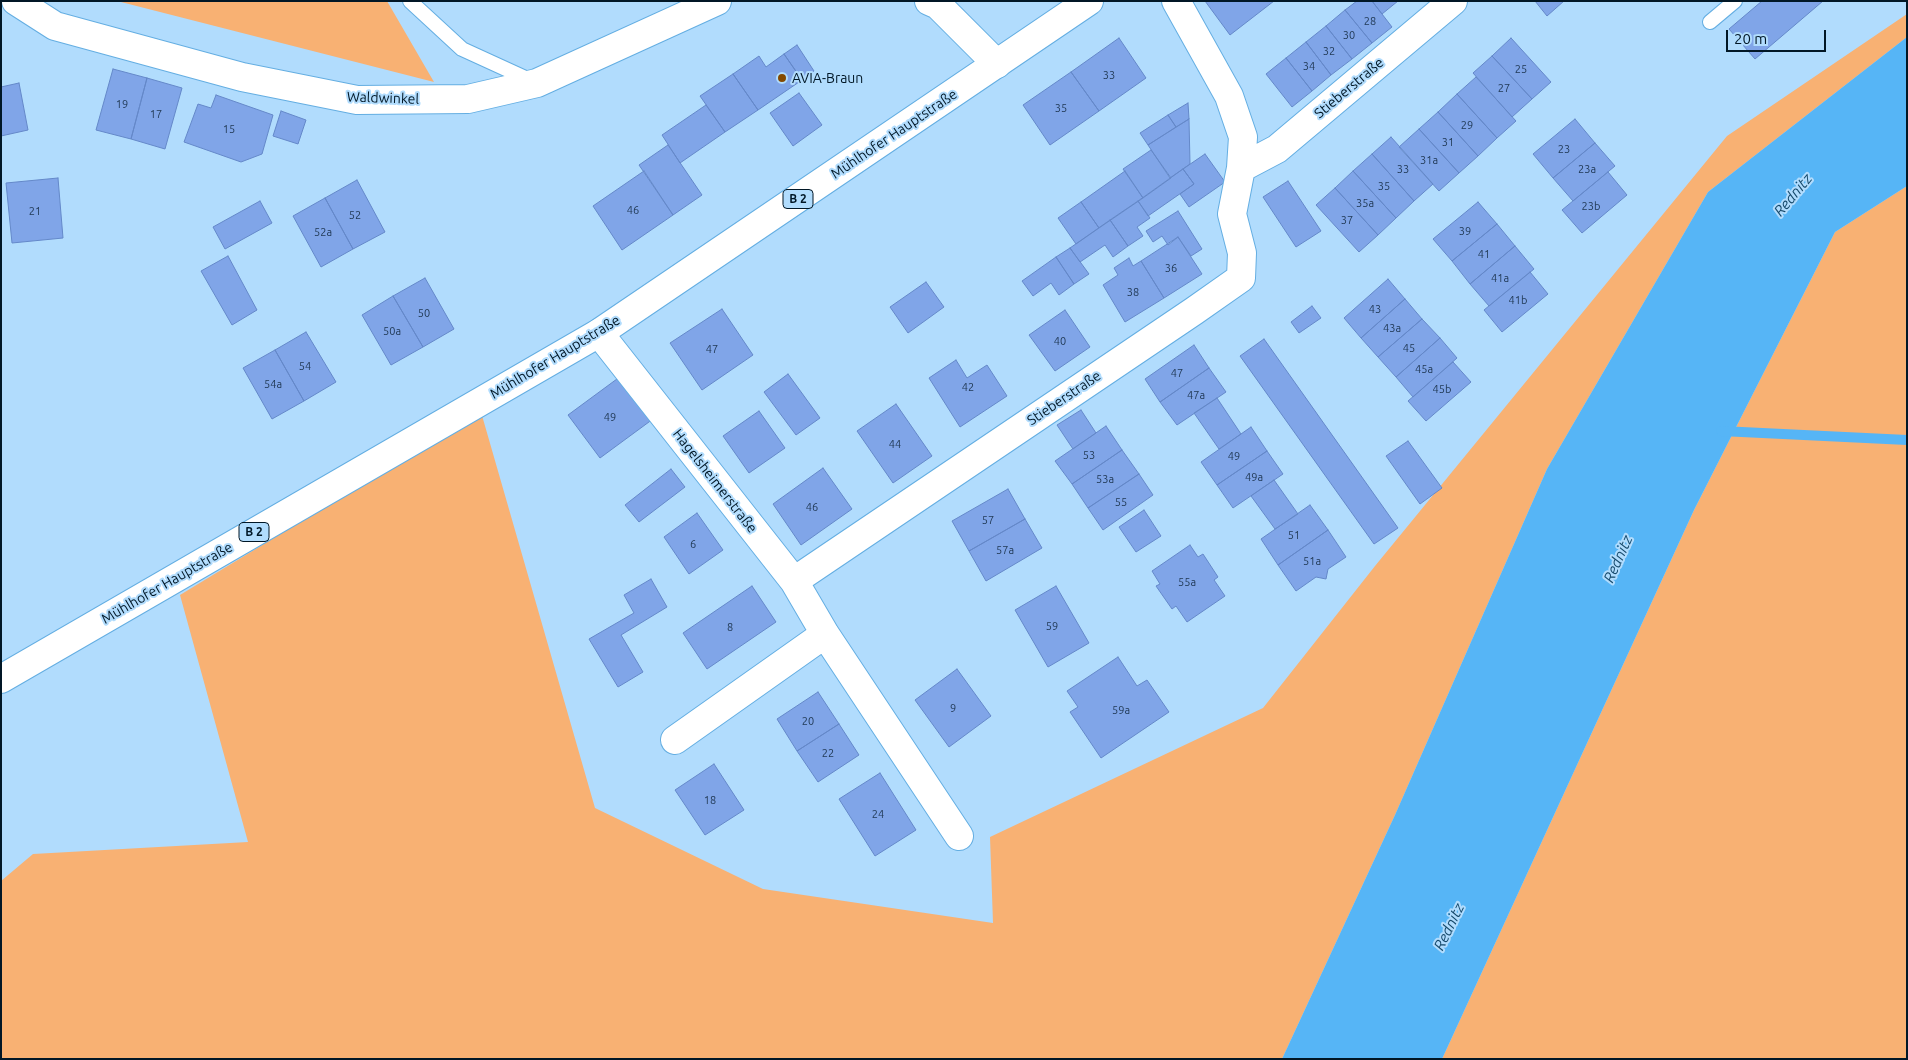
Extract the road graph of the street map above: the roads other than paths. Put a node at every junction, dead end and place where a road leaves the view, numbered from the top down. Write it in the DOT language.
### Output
graph roads {
  1 [pos="16,1"];
  2 [pos="410,1"];
  3 [pos="717,1"];
  4 [pos="1089,1"];
  5 [pos="1176,1"];
  6 [pos="1452,1"];
  7 [pos="1735,1"];
  8 [pos="937,3"];
  9 [pos="1710,22"];
  10 [pos="997,64"];
  11 [pos="537,83"];
  12 [pos="1241,168"];
  13 [pos="599,333"];
  14 [pos="794,581"];
  15 [pos="825,634"];
  16 [pos="1,679"];
  17 [pos="675,740"];
  18 [pos="959,836"];
  1 -- 11 [label="street, Waldwinkel"];
  2 -- 11 [label="lane"];
  3 -- 11 [label="street, Waldwinkel"];
  4 -- 10 [label="street, Mühlhofer Hauptstraße / B 2"];
  5 -- 12 [label="street, Stieberstraße"];
  6 -- 12 [label="street, Stieberstraße"];
  7 -- 9 [label="lane"];
  8 -- 10 [label="street"];
  10 -- 13 [label="street, Mühlhofer Hauptstraße / B 2"];
  12 -- 14 [label="street, Stieberstraße"];
  13 -- 14 [label="street, Hagelsheimerstraße"];
  13 -- 16 [label="street, Mühlhofer Hauptstraße / B 2"];
  14 -- 15 [label="street, Hagelsheimerstraße"];
  15 -- 17 [label="street"];
  15 -- 18 [label="street, Hagelsheimerstraße"];
}
